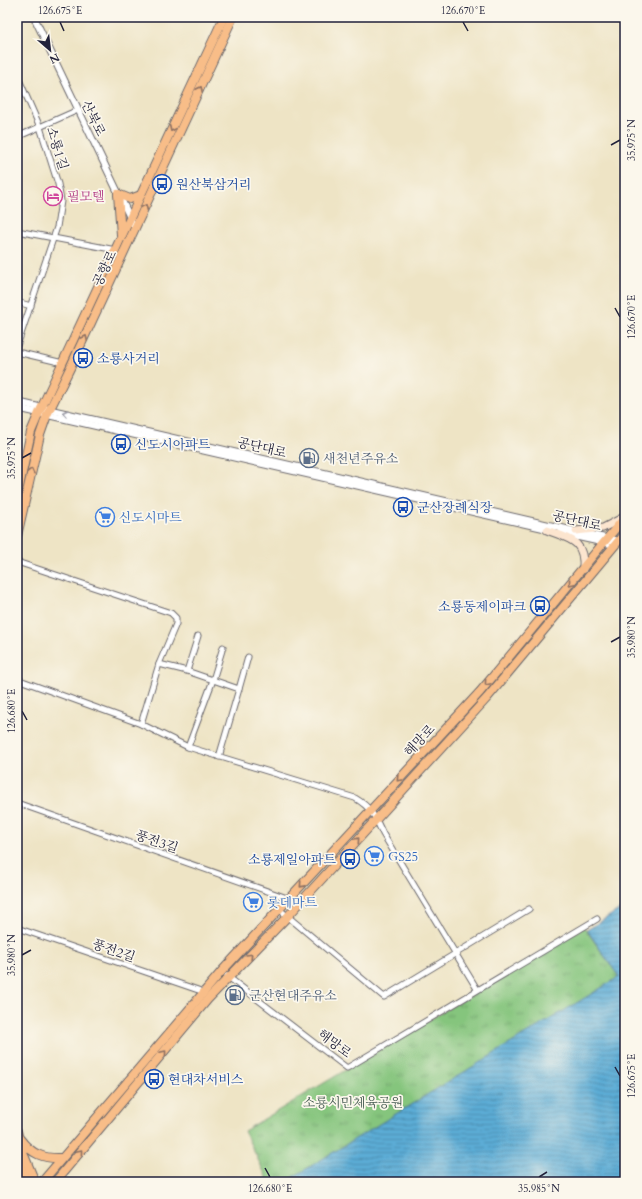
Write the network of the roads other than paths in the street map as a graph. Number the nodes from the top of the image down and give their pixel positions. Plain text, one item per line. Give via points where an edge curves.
1 (34, 17) edge
2 (224, 17) edge
3 (233, 17) edge
4 (17, 75) edge
5 (78, 110) junction
6 (40, 127) junction
7 (17, 137) edge
8 (118, 194) junction
9 (141, 195) junction
10 (130, 219) junction
11 (136, 228) junction
12 (17, 231) edge
13 (121, 238) junction
14 (53, 239) junction
15 (116, 250) junction
16 (17, 302) edge
17 (30, 306) junction
18 (17, 346) edge
19 (17, 352) edge
20 (63, 363) junction
21 (17, 402) edge
22 (17, 408) edge
23 (44, 411) junction
24 (19, 472) edge
25 (17, 496) edge
26 (625, 516) edge
27 (547, 530) junction
28 (576, 531) junction
29 (625, 533) edge
30 (17, 536) edge
31 (606, 541) junction
32 (616, 543) junction
33 (17, 562) edge
34 (583, 569) junction
35 (198, 636) dead end
36 (223, 648) dead end
37 (248, 657) dead end
38 (159, 664) junction
39 (187, 672) junction
40 (17, 679) edge
41 (213, 680) junction
42 (239, 689) junction
43 (141, 724) junction
44 (188, 747) junction
45 (219, 757) junction
46 (17, 803) edge
47 (371, 809) junction
48 (376, 819) junction
49 (290, 899) junction
50 (529, 909) dead end
51 (280, 910) junction
52 (288, 916) junction
53 (597, 919) dead end
54 (17, 928) edge
55 (456, 955) junction
56 (222, 971) junction
57 (229, 977) junction
58 (477, 989) junction
59 (204, 992) junction
60 (17, 1133) edge
61 (17, 1158) edge
62 (62, 1158) junction
63 (27, 1182) edge
64 (35, 1182) edge
65 (42, 1182) edge
66 (55, 1182) edge

1 - 5 street, 산북로
2 -> 9 main road, 공항로
11 -> 3 main road, 공항로
4 - 6 street, 소룡1길
5 - 6 street
5 - 8 street, 산북로
6 - 7 street
6 - 14 street, 소룡1길 via 61,201
8 - 9 main road via 130,199
8 - 10 street, 산북로
8 - 13 main road
9 - 10 main road, 공항로
10 - 11 street, 산북로
10 - 13 main road, 공항로
23 -> 11 main road, 공항로
12 - 14 street
13 - 15 main road, 공항로
14 - 15 street
14 - 17 street, 소룡1길
15 - 20 main road, 공항로
16 - 17 street
17 - 18 street, 소룡1길
19 - 20 street
20 - 23 main road, 공항로
21 - 23 street, 공단대로
22 - 23 street, 공단대로
23 - 24 main road, 공항로 via 31,432
23 - 27 street, 공단대로
28 -> 23 street, 공단대로
30 -> 23 main road, 공항로
24 - 25 main road, 공항로
26 - 28 main road via 603,528
26 - 31 main road, 해망로
27 - 31 street, 공단대로
27 - 34 main road via 579,546 583,551
28 - 31 street, 공단대로
29 - 32 main road, 해망로
31 - 32 street, 공단대로
31 - 34 main road, 해망로
32 - 48 main road, 해망로 via 486,698
33 - 38 street via 171,613 176,618 176,624
34 -> 47 main road, 해망로 via 480,692
35 - 39 street
36 - 41 street
37 - 42 street
38 - 39 street
38 - 43 street
39 - 41 street
40 - 43 street
41 - 42 street
41 - 44 street
42 - 45 street
43 - 44 street
44 - 45 street
45 - 47 street via 355,798
46 - 49 street, 풍전3길
47 - 48 street
47 -> 49 main road, 해망로
52 -> 48 main road, 해망로
48 - 55 street
49 - 51 main road, 해망로
50 - 55 street
51 - 52 street
51 - 56 main road, 해망로
52 - 55 street via 384,997
57 -> 52 main road, 해망로
53 - 58 street, 해망로
54 - 59 street, 풍전2길
55 - 58 street
56 - 57 street, 해망로
56 - 59 main road, 해망로
57 - 58 street, 해망로 via 347,1068
66 -> 57 main road, 해망로
59 - 62 main road, 해망로
60 - 62 main road via 25,1145 36,1154 47,1158
60 - 64 main road
61 - 63 main road
62 - 65 main road, 해망로

